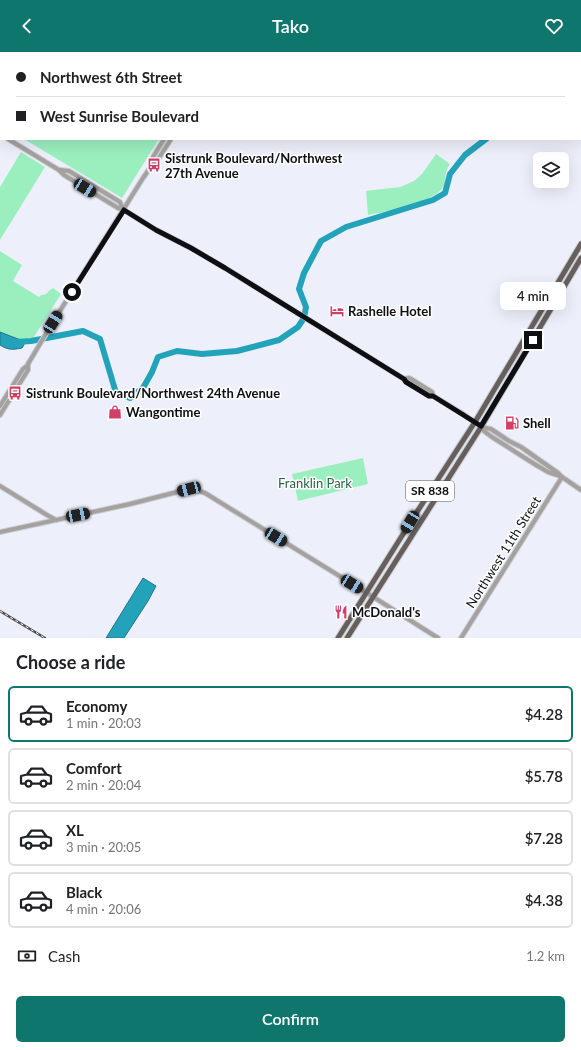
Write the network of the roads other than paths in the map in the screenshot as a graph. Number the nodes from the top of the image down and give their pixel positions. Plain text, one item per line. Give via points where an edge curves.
1 (10, 140) edge
2 (163, 140) edge
3 (170, 140) edge
4 (150, 168) junction
5 (124, 210) junction
6 (581, 244) edge
7 (581, 258) edge
8 (546, 302) junction
9 (533, 340) junction
10 (28, 365) junction
11 (0, 406) edge
12 (0, 415) edge
13 (475, 422) junction
14 (481, 426) junction
15 (561, 476) junction
16 (0, 486) edge
17 (581, 490) edge
18 (48, 515) junction
19 (56, 520) junction
20 (50, 521) junction
21 (0, 532) edge
22 (367, 593) junction
23 (373, 597) junction
24 (338, 638) edge
25 (347, 638) edge
26 (438, 638) edge
27 (461, 638) edge

1 - 5 street via 59,170 69,171 120,202
2 - 4 street via 153,157
3 - 4 street
4 - 5 street
5 - 10 street
5 - 13 street via 225,268 404,379 409,378 424,387 432,392 433,396
6 - 8 main road, SR 838
7 - 9 main road, SR 838
8 - 9 main road via 546,310 533,331
8 - 13 main road, SR 838
9 - 14 main road, SR 838
10 - 11 street
10 - 12 street via 28,370
13 - 14 street
13 - 22 main road, SR 838
14 - 15 street via 492,429 521,447
14 - 15 street via 492,437 536,465
14 - 23 main road, SR 838
15 - 17 street
15 - 27 street, Northwest 11th Street
16 - 18 street
18 - 19 street
18 - 20 street
19 - 20 street
19 - 22 street via 189,489 199,491
20 - 21 street
22 - 23 street
22 - 24 main road, SR 838
23 - 25 main road, SR 838
23 - 26 street

